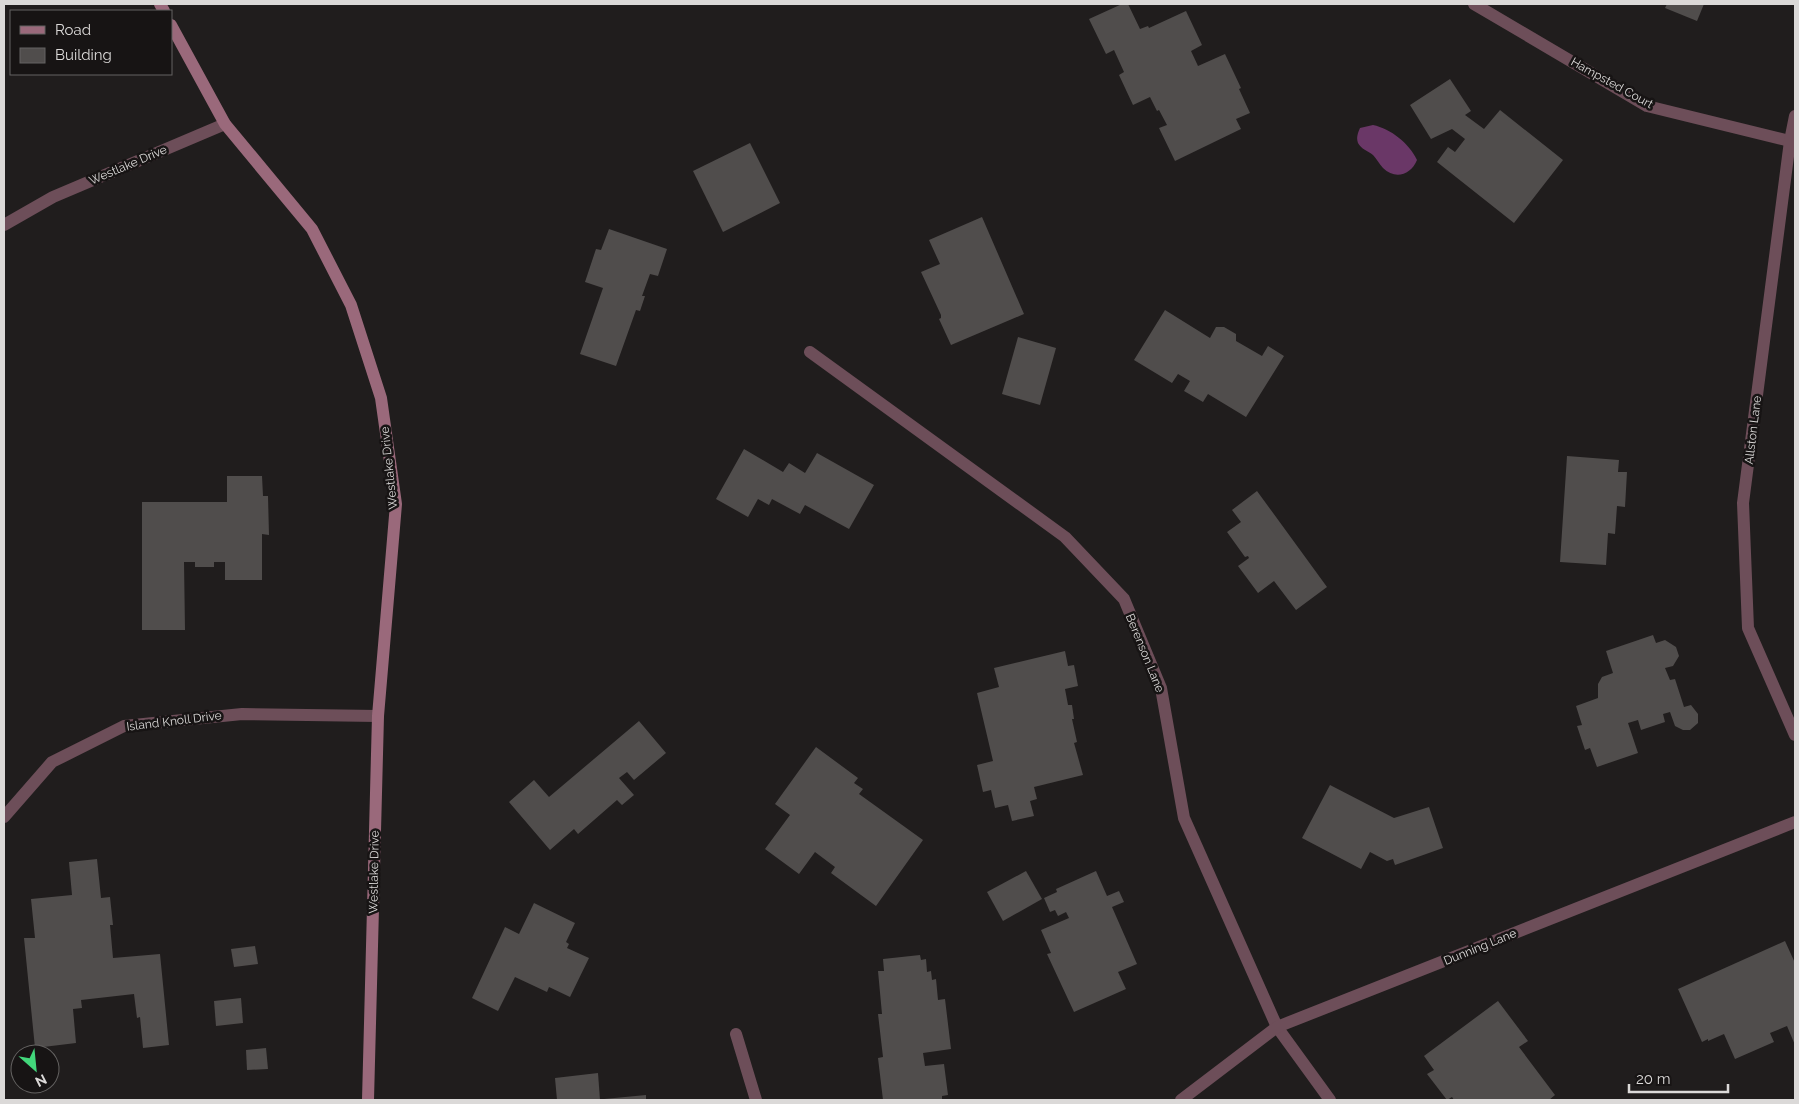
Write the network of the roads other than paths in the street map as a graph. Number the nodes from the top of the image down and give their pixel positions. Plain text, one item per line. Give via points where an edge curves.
1 (1474, 4) edge
2 (172, 27) edge
3 (1795, 116) edge
4 (225, 124) junction
5 (1790, 141) junction
6 (4, 225) edge
7 (810, 352) dead end
8 (378, 716) junction
9 (1795, 735) edge
10 (4, 817) edge
11 (1795, 822) edge
12 (1277, 1027) junction
13 (736, 1034) dead end
14 (368, 1100) edge
15 (756, 1100) edge
16 (1182, 1100) edge
17 (1330, 1100) edge

1 - 5 street, Hampsted Court via 1648,106
2 - 4 street
3 - 5 street, Allston Lane
4 - 6 street, Westlake Drive via 53,197
4 - 8 street, Westlake Drive via 312,229 351,306 381,398 396,504
5 - 9 street, Allston Lane via 1744,503 1748,628
7 - 12 street, Berenson Lane via 1065,536 1124,599 1161,688 1184,818
8 - 10 street, Island Knoll Drive via 242,714 124,726 52,762
8 - 14 street, Westlake Drive
11 - 12 street, Dunning Lane
12 - 16 street, Dunning Lane
12 - 17 street, Berenson Lane
13 - 15 street

